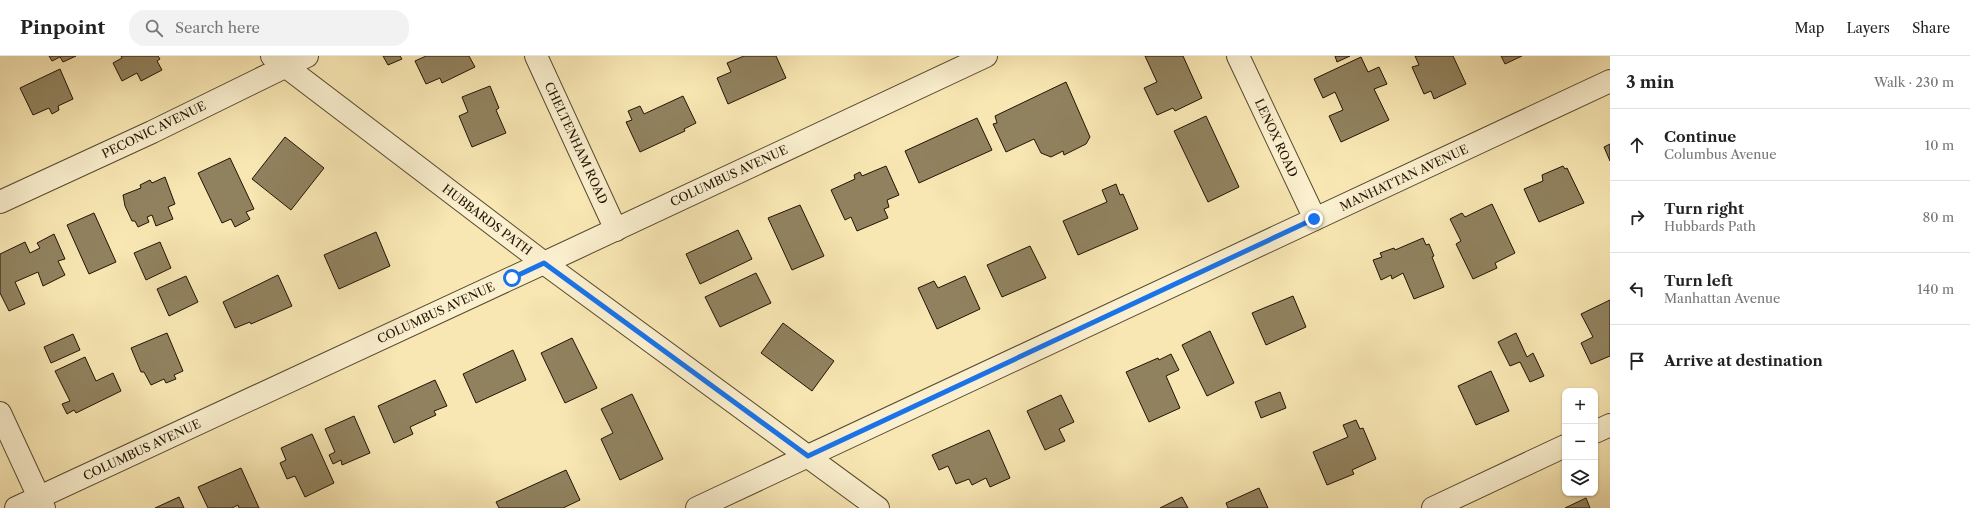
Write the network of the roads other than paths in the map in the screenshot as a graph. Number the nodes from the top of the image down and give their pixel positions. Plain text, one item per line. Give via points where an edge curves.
1 (307, 56) edge
2 (536, 56) edge
3 (986, 56) edge
4 (1238, 56) edge
5 (279, 61) edge
6 (1610, 81) edge
7 (0, 202) edge
8 (1314, 219) junction
9 (616, 230) junction
10 (544, 263) junction
11 (0, 413) edge
12 (1610, 425) edge
13 (1598, 431) edge
14 (1562, 447) edge
15 (808, 456) junction
16 (42, 502) edge
17 (16, 508) edge
18 (697, 508) edge
19 (878, 508) edge
20 (1434, 508) edge

1 - 5 street, PECONIC AVENUE
2 - 9 street, CHELTENHAM ROAD
3 - 9 street, COLUMBUS AVENUE
4 - 8 street, LENOX ROAD
5 - 7 street, PECONIC AVENUE via 152,132
5 - 10 street, HUBBARDS PATH
6 - 8 street, MANHATTAN AVENUE
8 - 15 street, MANHATTAN AVENUE
9 - 10 street, COLUMBUS AVENUE
10 - 15 street, HUBBARDS PATH
10 - 16 street, COLUMBUS AVENUE
11 - 16 street
12 - 13 street
14 - 20 street
15 - 18 street, MANHATTAN AVENUE
15 - 19 street, HUBBARDS PATH
16 - 17 street, COLUMBUS AVENUE

